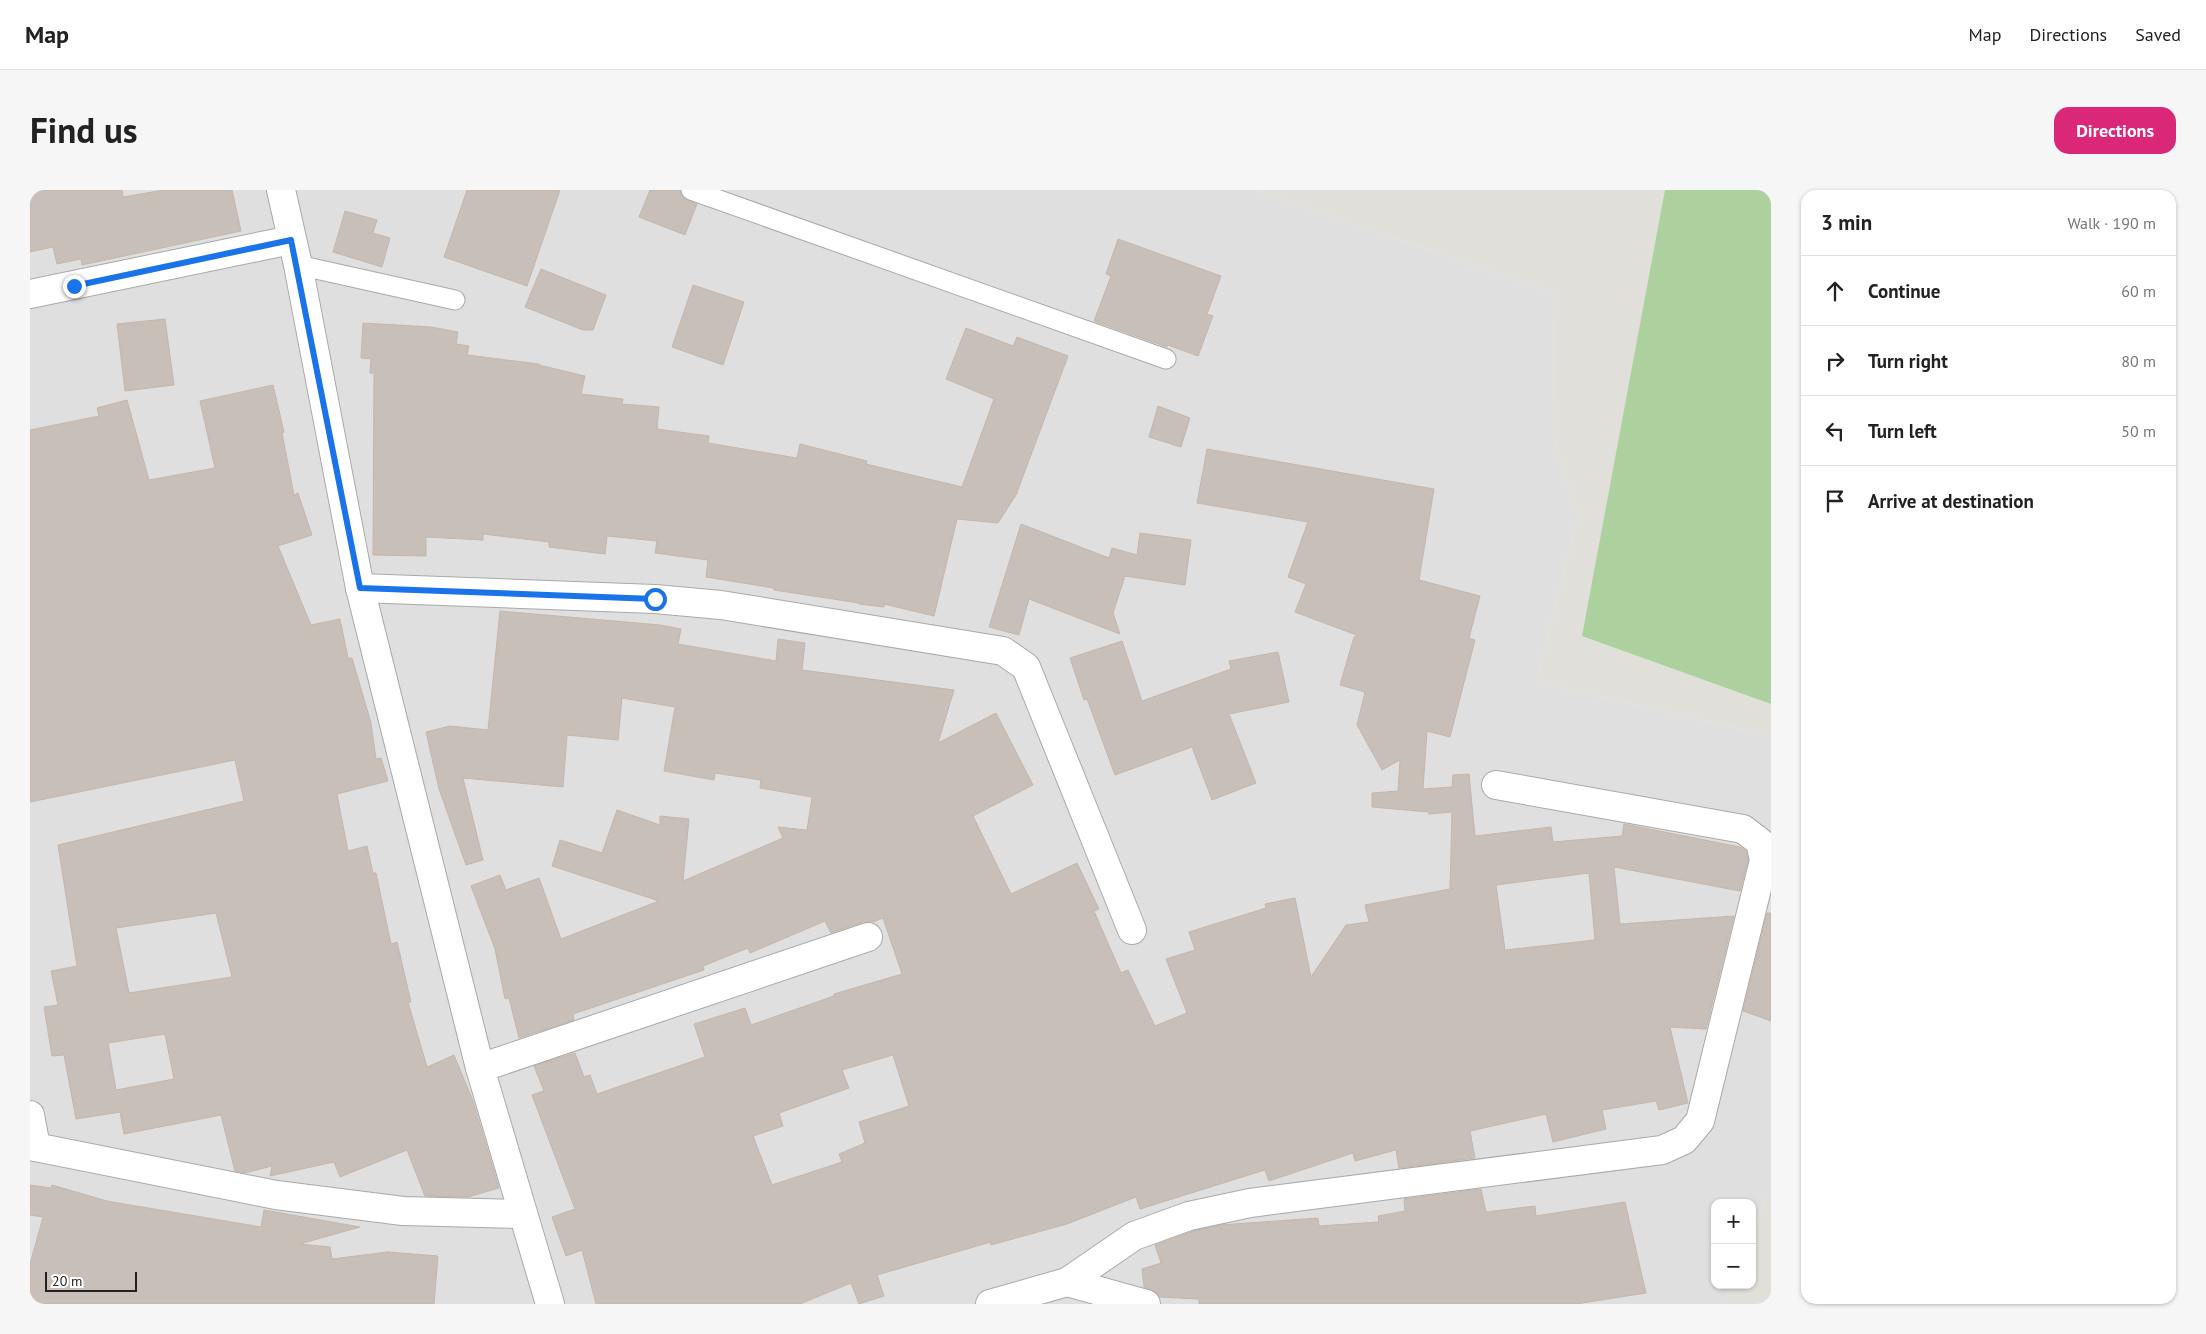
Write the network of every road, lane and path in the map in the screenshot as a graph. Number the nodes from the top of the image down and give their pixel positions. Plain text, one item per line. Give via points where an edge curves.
1 (281, 190) edge
2 (690, 190) edge
3 (294, 252) junction
4 (30, 294) edge
5 (455, 300) dead end
6 (1166, 360) dead end
7 (360, 588) junction
8 (1496, 785) dead end
9 (1132, 930) dead end
10 (868, 937) dead end
11 (480, 1068) junction
12 (30, 1115) edge
13 (33, 1146) edge
14 (523, 1214) junction
15 (1067, 1282) junction
16 (550, 1304) edge
17 (990, 1304) edge
18 (1146, 1304) edge

1 - 3 street
2 - 6 lane
3 - 4 street
3 - 5 lane
3 - 7 street
7 - 9 street via 655,599 721,605 1003,651 1026,667
7 - 11 street
8 - 15 street via 1743,830 1760,842 1764,860 1700,1121 1684,1140 1662,1150 1250,1203 1189,1216 1134,1236
10 - 11 street
11 - 14 street
12 - 13 street
13 - 14 street via 276,1195 403,1211
14 - 16 street
15 - 17 street
15 - 18 street

